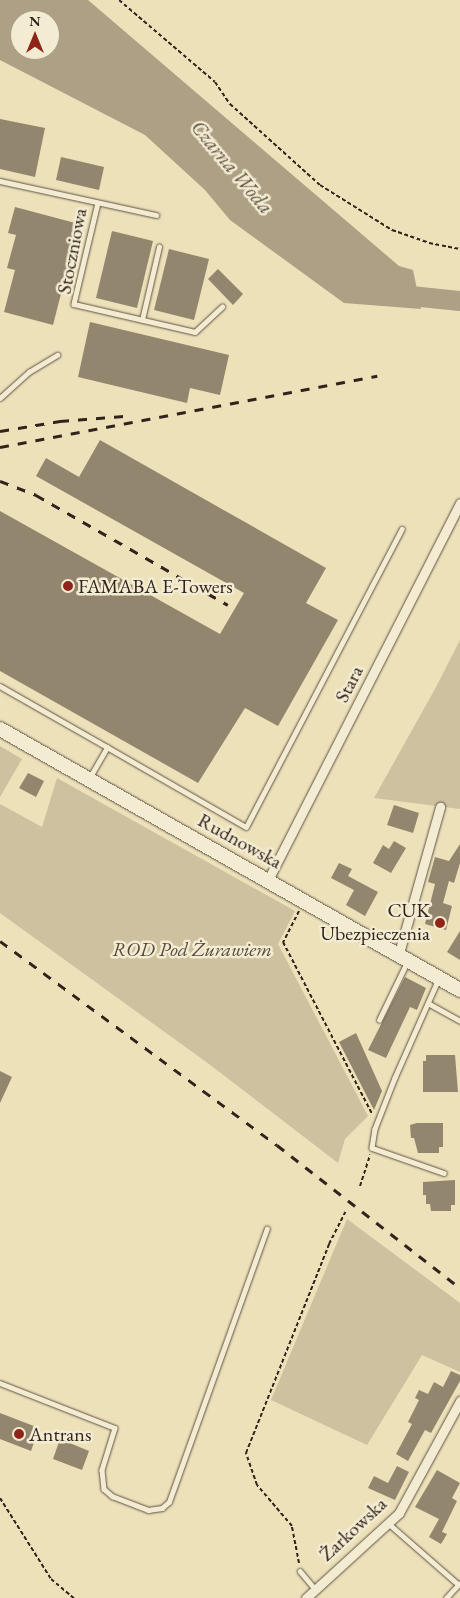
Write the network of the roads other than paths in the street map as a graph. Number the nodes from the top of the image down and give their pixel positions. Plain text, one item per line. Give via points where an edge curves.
1 (0, 181) edge
2 (98, 203) junction
3 (156, 215) dead end
4 (158, 247) dead end
5 (222, 307) dead end
6 (142, 320) junction
7 (57, 355) dead end
8 (0, 398) edge
9 (460, 503) edge
10 (402, 529) dead end
11 (0, 686) edge
12 (0, 729) edge
13 (107, 747) junction
14 (90, 779) junction
15 (440, 807) dead end
16 (268, 880) junction
17 (404, 956) junction
18 (440, 977) junction
19 (460, 990) edge
20 (428, 1003) junction
21 (379, 1020) dead end
22 (460, 1021) edge
23 (444, 1173) dead end
24 (267, 1229) dead end
25 (0, 1383) edge
26 (460, 1401) edge
27 (388, 1523) junction
28 (300, 1571) road end
29 (459, 1584) edge
30 (315, 1589) junction
31 (306, 1598) edge
32 (446, 1598) edge

1 - 2 lane, Stoczniowa
2 - 3 lane
2 - 6 lane, Stoczniowa via 74,304
4 - 6 lane
5 - 6 lane, Stoczniowa via 195,332
7 - 8 lane via 30,372
9 - 16 street, Stara
10 - 13 lane via 246,827
11 - 13 lane
12 - 14 main road, Rudnowska
13 - 14 lane
14 - 16 main road, Rudnowska
15 - 17 street
16 - 17 main road, Rudnowska
17 - 18 main road, Rudnowska
17 - 21 lane
18 - 19 main road, Rudnowska
18 - 20 lane
20 - 22 lane
20 - 23 lane via 377,1125 372,1148
24 - 25 lane via 169,1502 162,1508 148,1510 112,1496 104,1489 102,1470 115,1428
26 - 27 street, Żarkowska via 404,1506
27 - 29 lane
27 - 30 street, Żarkowska
28 - 30 lane
29 - 32 lane
30 - 31 street, Żarkowska

